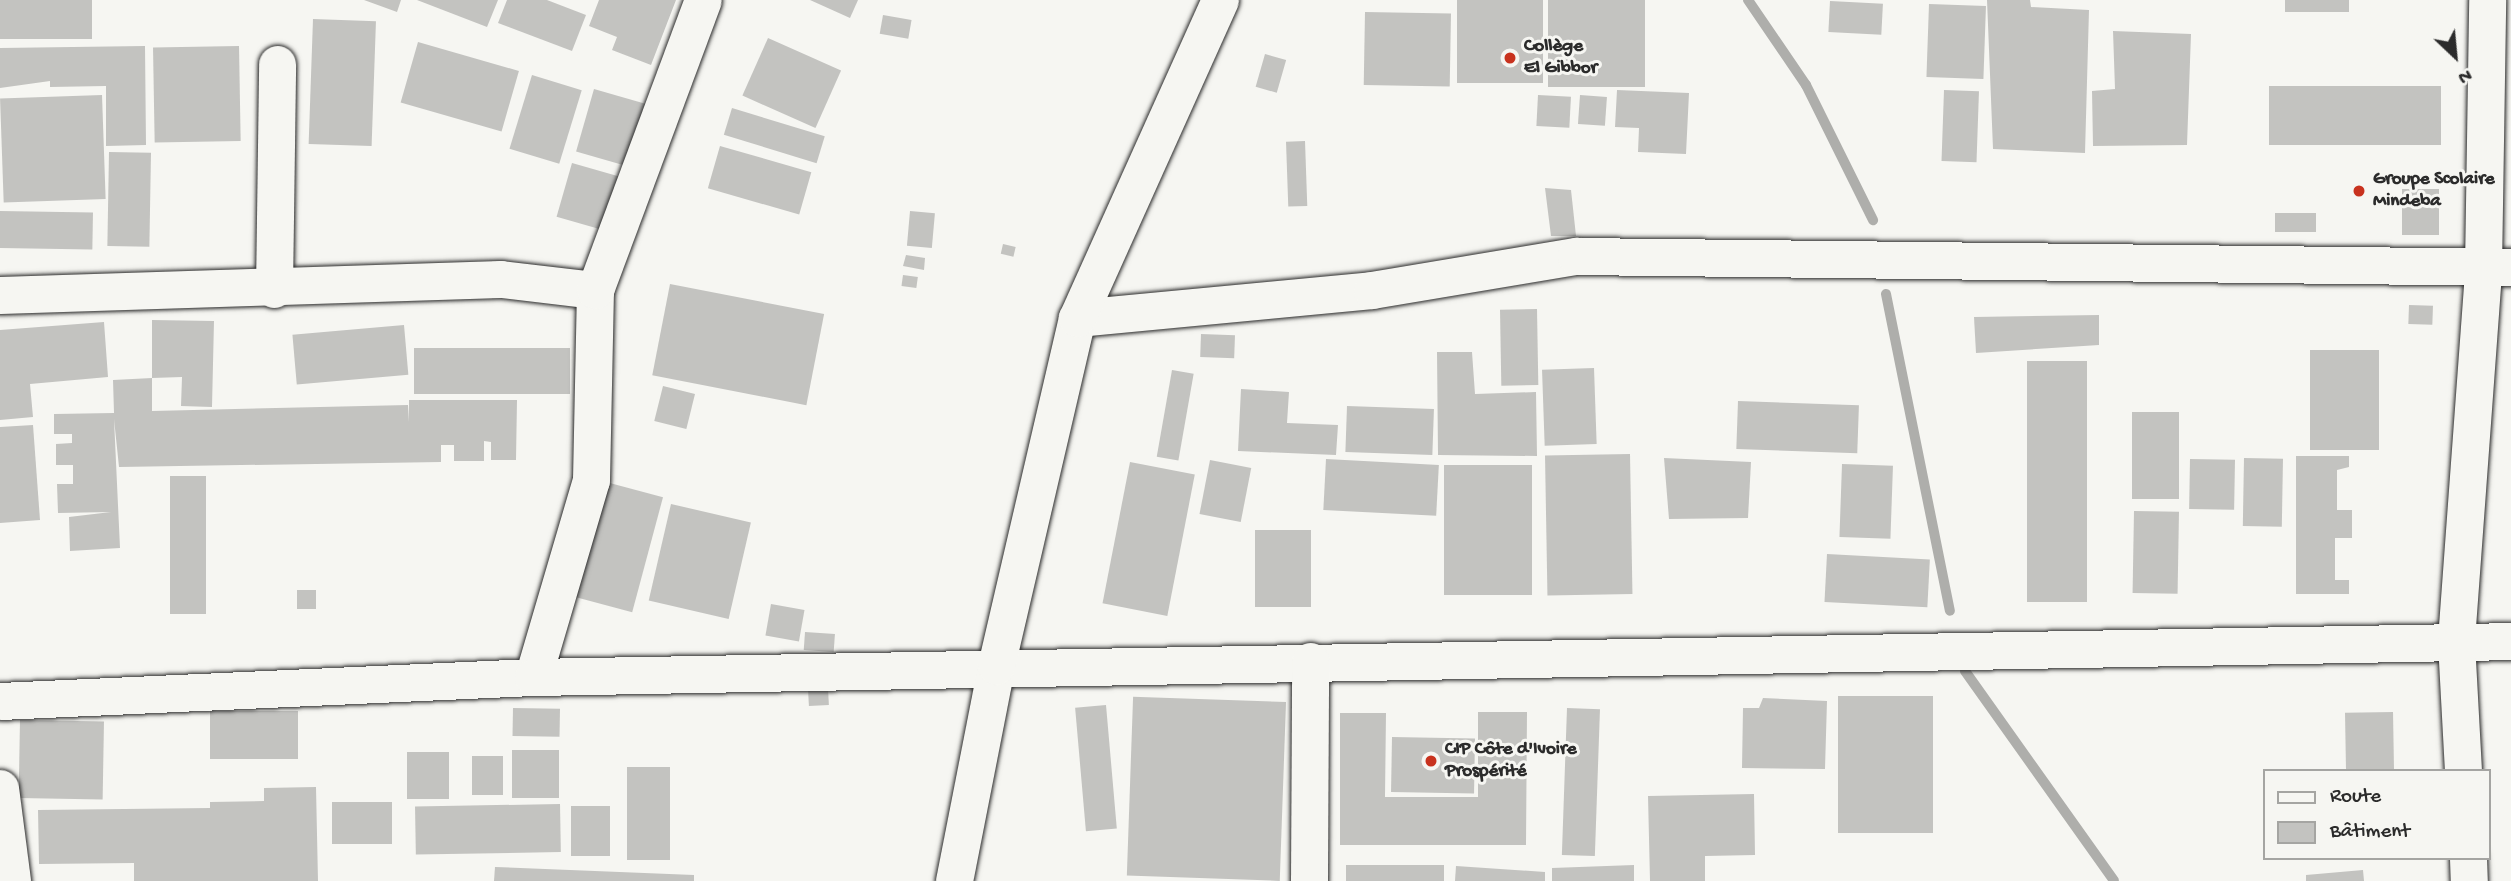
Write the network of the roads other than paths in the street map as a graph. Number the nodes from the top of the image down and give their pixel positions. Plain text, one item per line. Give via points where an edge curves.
1 (703, 0) edge
2 (1220, 0) edge
3 (2487, 0) edge
4 (276, 64) dead end
5 (2497, 268) edge
6 (274, 289) junction
7 (595, 290) junction
8 (0, 295) edge
9 (1077, 318) junction
10 (2456, 640) junction
11 (2511, 641) edge
12 (1310, 661) junction
13 (996, 666) junction
14 (533, 677) junction
15 (0, 701) edge
16 (2463, 769) edge
17 (0, 788) edge
18 (2468, 860) edge
19 (12, 881) edge
20 (954, 881) edge
21 (1309, 881) edge
22 (2469, 881) edge

1 - 7 street
2 - 9 street
3 - 5 street
4 - 6 street
5 - 9 street via 1576,256 1372,290
5 - 10 street
6 - 7 street via 501,279
6 - 8 street
7 - 14 street via 592,480
9 - 13 street
10 - 11 street
10 - 12 street
10 - 16 street
12 - 13 street
12 - 21 street
13 - 14 street
13 - 20 street
14 - 15 street
17 - 19 street
18 - 22 street

